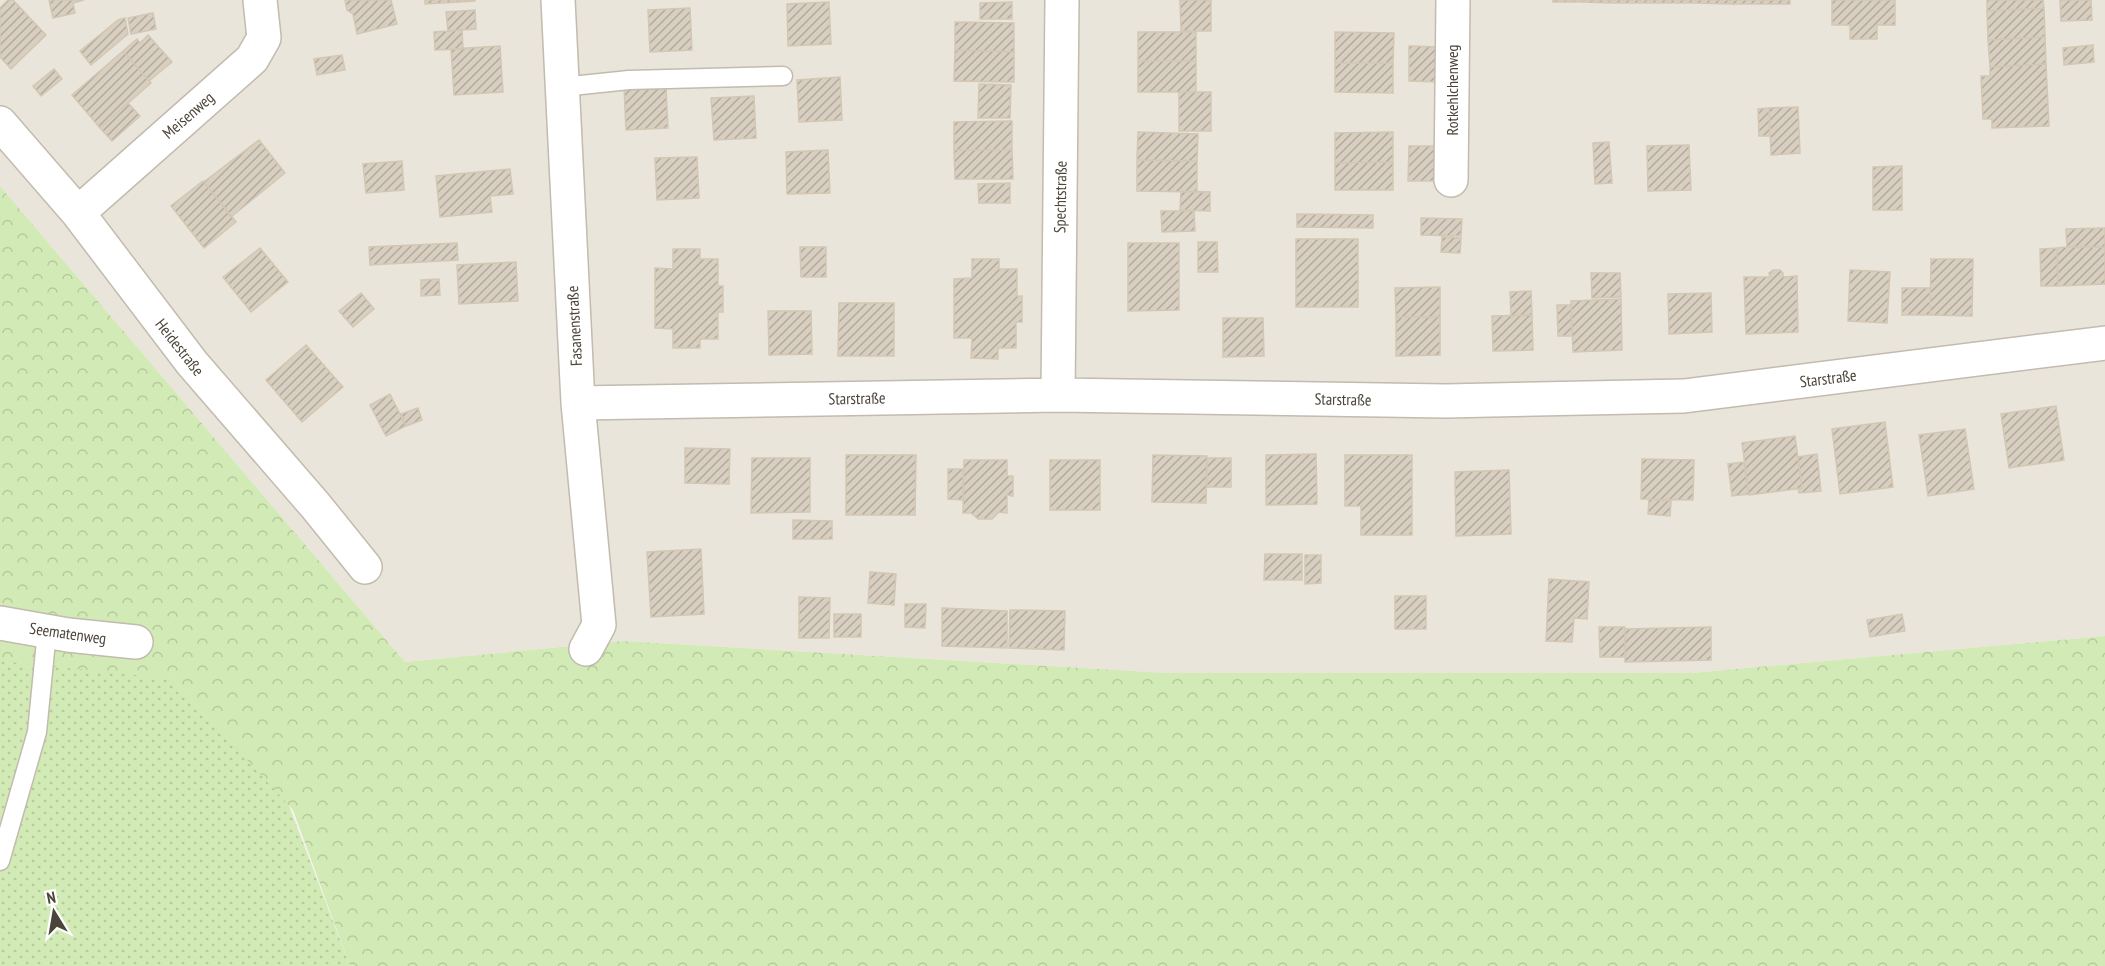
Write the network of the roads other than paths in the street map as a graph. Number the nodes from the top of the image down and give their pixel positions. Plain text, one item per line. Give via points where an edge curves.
1 (260, 0) edge
2 (558, 0) edge
3 (1062, 0) edge
4 (1453, 0) edge
5 (783, 76) dead end
6 (562, 87) junction
7 (0, 123) edge
8 (1452, 180) dead end
9 (78, 213) junction
10 (2105, 343) edge
11 (1058, 395) junction
12 (578, 403) junction
13 (365, 567) dead end
14 (0, 623) edge
15 (47, 631) junction
16 (136, 642) dead end
17 (586, 648) dead end
18 (0, 861) edge

1 - 9 street, Meisenweg via 264,38 252,59
2 - 6 street, Fasanenstraße
3 - 11 street, Spechtstraße
4 - 8 street, Rotkehlchenweg
5 - 6 lane via 629,80
6 - 12 street, Fasanenstraße
7 - 9 street, Heidestraße
9 - 13 street, Heidestraße via 192,363
10 - 11 street, Starstraße via 1684,396 1446,401
11 - 12 street, Starstraße
12 - 17 street, Fasanenstraße via 599,625
14 - 15 street, Seematenweg
15 - 16 street, Seematenweg
15 - 18 lane via 37,732

